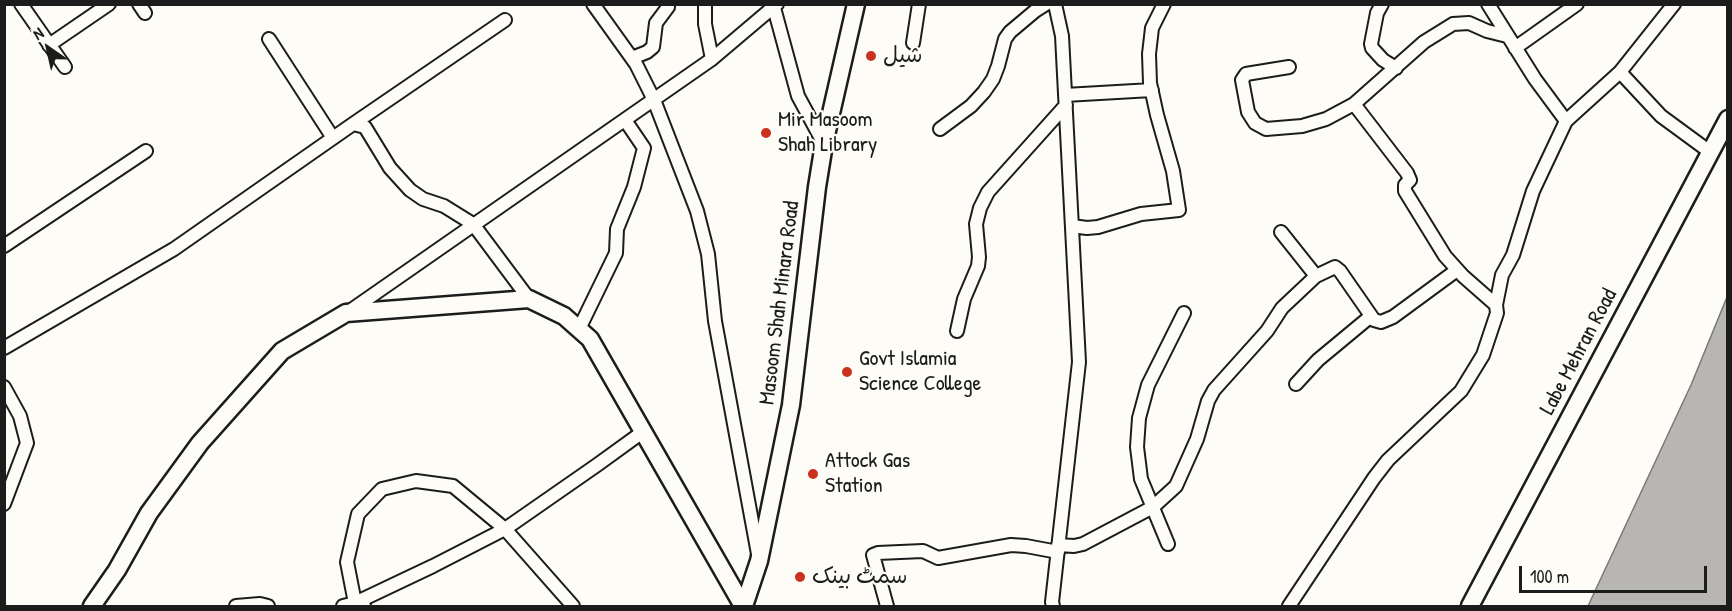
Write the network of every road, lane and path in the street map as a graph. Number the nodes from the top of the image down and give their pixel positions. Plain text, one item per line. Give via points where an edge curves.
1 (21, 4) edge
2 (109, 4) edge
3 (593, 4) edge
4 (705, 4) edge
5 (856, 4) edge
6 (919, 4) edge
7 (1046, 4) edge
8 (1055, 4) edge
9 (1164, 4) edge
10 (1382, 4) edge
11 (1488, 4) edge
12 (1577, 4) edge
13 (1674, 4) edge
14 (669, 5) edge
15 (774, 5) edge
16 (505, 20) dead end
17 (1507, 36) junction
18 (269, 39) dead end
19 (912, 43) dead end
20 (49, 45) junction
21 (1515, 48) junction
22 (632, 58) junction
23 (712, 59) junction
24 (65, 67) dead end
25 (1289, 67) dead end
26 (1396, 68) junction
27 (1620, 72) junction
28 (1152, 90) junction
29 (654, 100) junction
30 (1065, 100) junction
31 (1354, 104) junction
32 (1728, 119) edge
33 (625, 120) junction
34 (1566, 121) junction
35 (353, 124) junction
36 (940, 129) dead end
37 (333, 138) junction
38 (824, 144) junction
39 (146, 151) dead end
40 (1710, 152) junction
41 (473, 224) junction
42 (1072, 226) junction
43 (1281, 232) dead end
44 (4, 246) edge
45 (1457, 270) junction
46 (1316, 276) junction
47 (529, 299) junction
48 (1496, 305) junction
49 (1184, 313) dead end
50 (346, 314) junction
51 (1371, 316) junction
52 (579, 329) junction
53 (957, 331) dead end
54 (4, 348) edge
55 (1296, 384) dead end
56 (4, 387) edge
57 (644, 431) junction
58 (4, 504) edge
59 (1153, 507) junction
60 (505, 529) junction
61 (1168, 544) dead end
62 (1058, 548) junction
63 (759, 561) junction
64 (354, 605) edge
65 (92, 606) edge
66 (236, 606) edge
67 (268, 606) edge
68 (573, 606) edge
69 (743, 606) edge
70 (886, 606) edge
71 (1053, 606) edge
72 (1289, 606) edge
73 (1470, 606) edge

1 - 20 street
2 - 20 street
3 - 22 street
4 - 23 street
5 - 38 street, Masoom Shah Minara Road
6 - 19 street
7 - 36 street via 1005,39 993,79 984,92
8 - 30 street via 1062,36
9 - 28 street via 1152,28
10 - 26 street via 1371,44 1383,60
11 - 17 street
12 - 21 street
13 - 27 street
14 - 22 street via 656,23 653,47
15 - 23 street
15 - 38 street via 798,96
16 - 35 street
17 - 21 street
17 - 26 street via 1469,23 1453,24 1424,42
18 - 37 street
20 - 24 street
21 - 34 street
22 - 29 street
23 - 29 street
25 - 31 street via 1246,74 1242,80 1248,112 1255,123 1266,129 1302,126
26 - 31 street
27 - 34 street
27 - 40 street via 1661,116
28 - 30 street
28 - 42 street via 1179,210 1141,214 1098,227
29 - 33 street
29 - 63 street via 697,211 708,254 715,321
30 - 42 street
30 - 53 street via 988,192 980,208 976,224 978,266 964,299
31 - 45 street via 1407,173 1410,180 1405,191
32 - 40 street, Labe Mehran Road
33 - 41 street
33 - 52 street via 644,148 634,188 617,229 616,253
34 - 48 street via 1533,191 1513,255 1502,275
35 - 37 street
35 - 41 street via 365,127 390,168 410,190
37 - 54 street via 174,249
38 - 63 street, Masoom Shah Minara Road via 791,405
39 - 44 street
40 - 73 street, Labe Mehran Road
41 - 47 street
41 - 50 street
42 - 62 street via 1079,362
43 - 46 street
45 - 48 street
45 - 51 street via 1393,317 1382,322
46 - 51 street via 1335,267
46 - 59 street via 1282,308 1267,331 1214,390 1176,486
47 - 50 street
47 - 52 street via 564,316
48 - 72 street via 1483,355 1461,391 1388,460
49 - 59 street via 1148,385 1139,418 1138,462
50 - 65 street via 282,351 200,442 149,513
51 - 55 street via 1318,360
52 - 57 street via 590,339
56 - 58 street via 20,416 27,443
57 - 60 street
57 - 69 street
59 - 61 street
59 - 62 street via 1083,544
60 - 64 street
60 - 64 street via 453,486 416,481 382,489 358,514 347,562
60 - 68 street
62 - 70 street via 1011,545 938,558 923,551 878,553 873,555
62 - 71 street
63 - 69 street, Masoom Shah Minara Road
66 - 67 street

